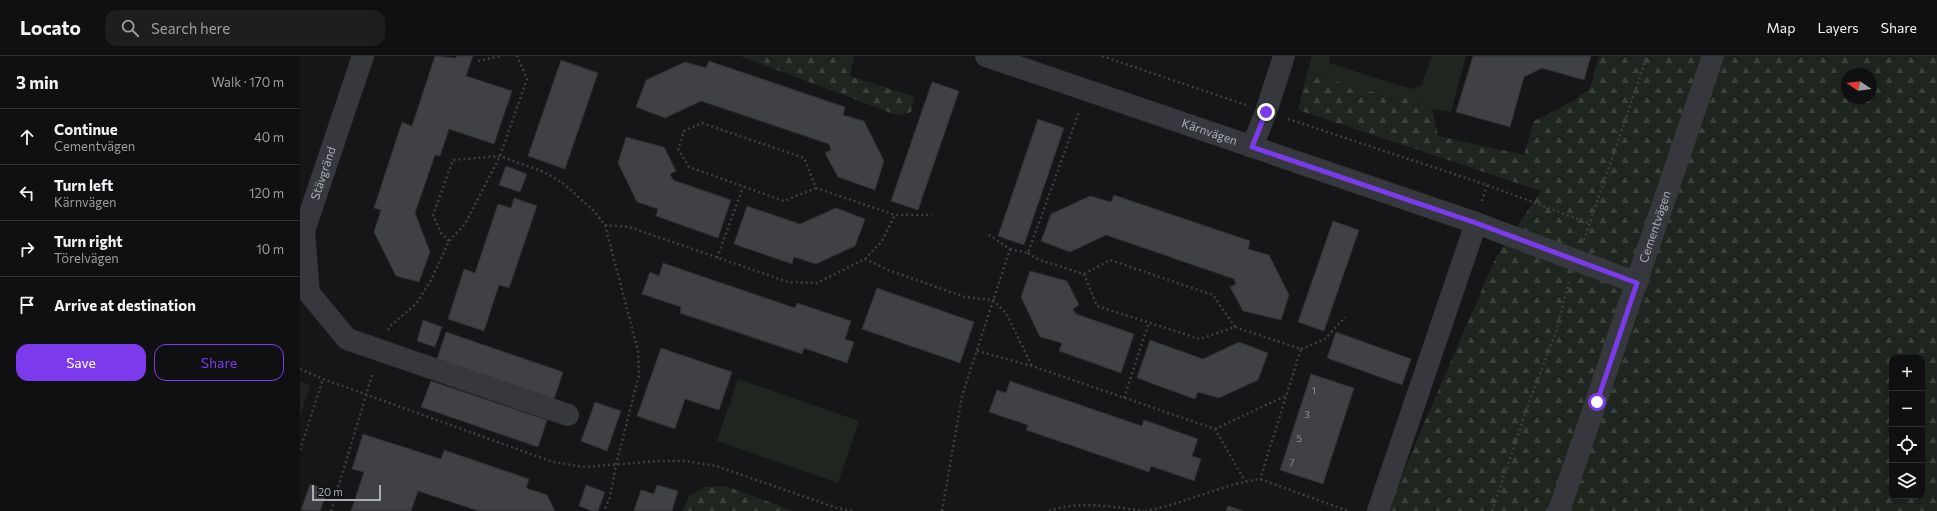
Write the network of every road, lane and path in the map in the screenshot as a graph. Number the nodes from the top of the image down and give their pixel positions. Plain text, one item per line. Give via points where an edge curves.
1 (363, 56) edge
2 (500, 56) edge
3 (517, 56) edge
4 (986, 56) edge
5 (1102, 56) edge
6 (1284, 56) edge
7 (1714, 56) edge
8 (478, 61) dead end
9 (1086, 90) junction
10 (1266, 112) junction
11 (1252, 147) junction
12 (500, 156) junction
13 (743, 186) junction
14 (816, 188) junction
15 (896, 215) junction
16 (932, 215) dead end
17 (1476, 223) junction
18 (1591, 224) dead end
19 (605, 225) junction
20 (302, 230) edge
21 (986, 233) dead end
22 (450, 242) junction
23 (1010, 249) junction
24 (1028, 253) junction
25 (717, 258) junction
26 (865, 259) junction
27 (1084, 274) junction
28 (1637, 283) junction
29 (992, 300) junction
30 (304, 301) edge
31 (1345, 317) dead end
32 (1149, 322) junction
33 (1235, 327) junction
34 (1301, 349) junction
35 (379, 350) junction
36 (976, 350) junction
37 (1032, 366) junction
38 (300, 369) edge
39 (323, 379) junction
40 (366, 394) junction
41 (1286, 396) junction
42 (1124, 398) junction
43 (568, 415) dead end
44 (1215, 429) junction
45 (300, 450) edge
46 (616, 465) junction
47 (1260, 479) junction
48 (1245, 481) junction
49 (331, 511) edge
50 (604, 511) edge
51 (853, 511) edge
52 (942, 511) edge
53 (1049, 511) edge
54 (1144, 511) edge
55 (1348, 511) edge
56 (1378, 511) edge
57 (1559, 511) edge

1 - 20 street, Stävgränd
2 - 8 path
3 - 12 path via 527,79
4 - 9 street, Kärnvägen
5 - 10 path
6 - 10 street
7 - 28 street, Cementvägen
9 - 11 street, Kärnvägen
9 - 24 path
10 - 11 street
10 - 18 path via 1487,185
11 - 17 street, Kärnvägen
12 - 19 path via 544,172 564,184 594,211
12 - 22 path via 465,224
12 - 22 path via 453,160 433,215 441,233
13 - 14 path via 784,201
13 - 14 path via 689,167 678,149 684,131 702,123 804,158
13 - 25 path
14 - 15 path
15 - 16 path
15 - 26 path via 882,241
17 - 28 street, Kärnvägen
17 - 56 street
19 - 25 path via 629,227
19 - 46 path via 638,351 639,375
20 - 30 street, Stävgränd
21 - 23 path
22 - 35 path via 416,304 390,326
23 - 24 path
23 - 29 path
24 - 27 path via 1039,260
25 - 26 path via 788,282 804,284 817,283
26 - 29 path via 888,270 965,296
27 - 32 path via 1097,306
27 - 33 path via 1110,260 1213,295
28 - 57 street, Cementvägen
29 - 36 path
29 - 37 path via 1006,313
30 - 35 street via 347,339
31 - 34 path via 1325,339
32 - 33 path via 1200,339
32 - 42 path
33 - 34 path
34 - 41 path
35 - 40 path
35 - 43 street
36 - 37 path
36 - 52 path via 962,396
37 - 42 path
38 - 39 path
39 - 40 path
39 - 45 path
40 - 46 path via 553,462 585,468
40 - 49 path
41 - 44 path
41 - 47 path
42 - 44 path
44 - 48 path
46 - 50 path via 610,497
46 - 51 path via 686,461 716,466 837,508
47 - 48 path
47 - 55 path
48 - 54 path via 1167,507
53 - 54 path via 1065,505 1087,504

